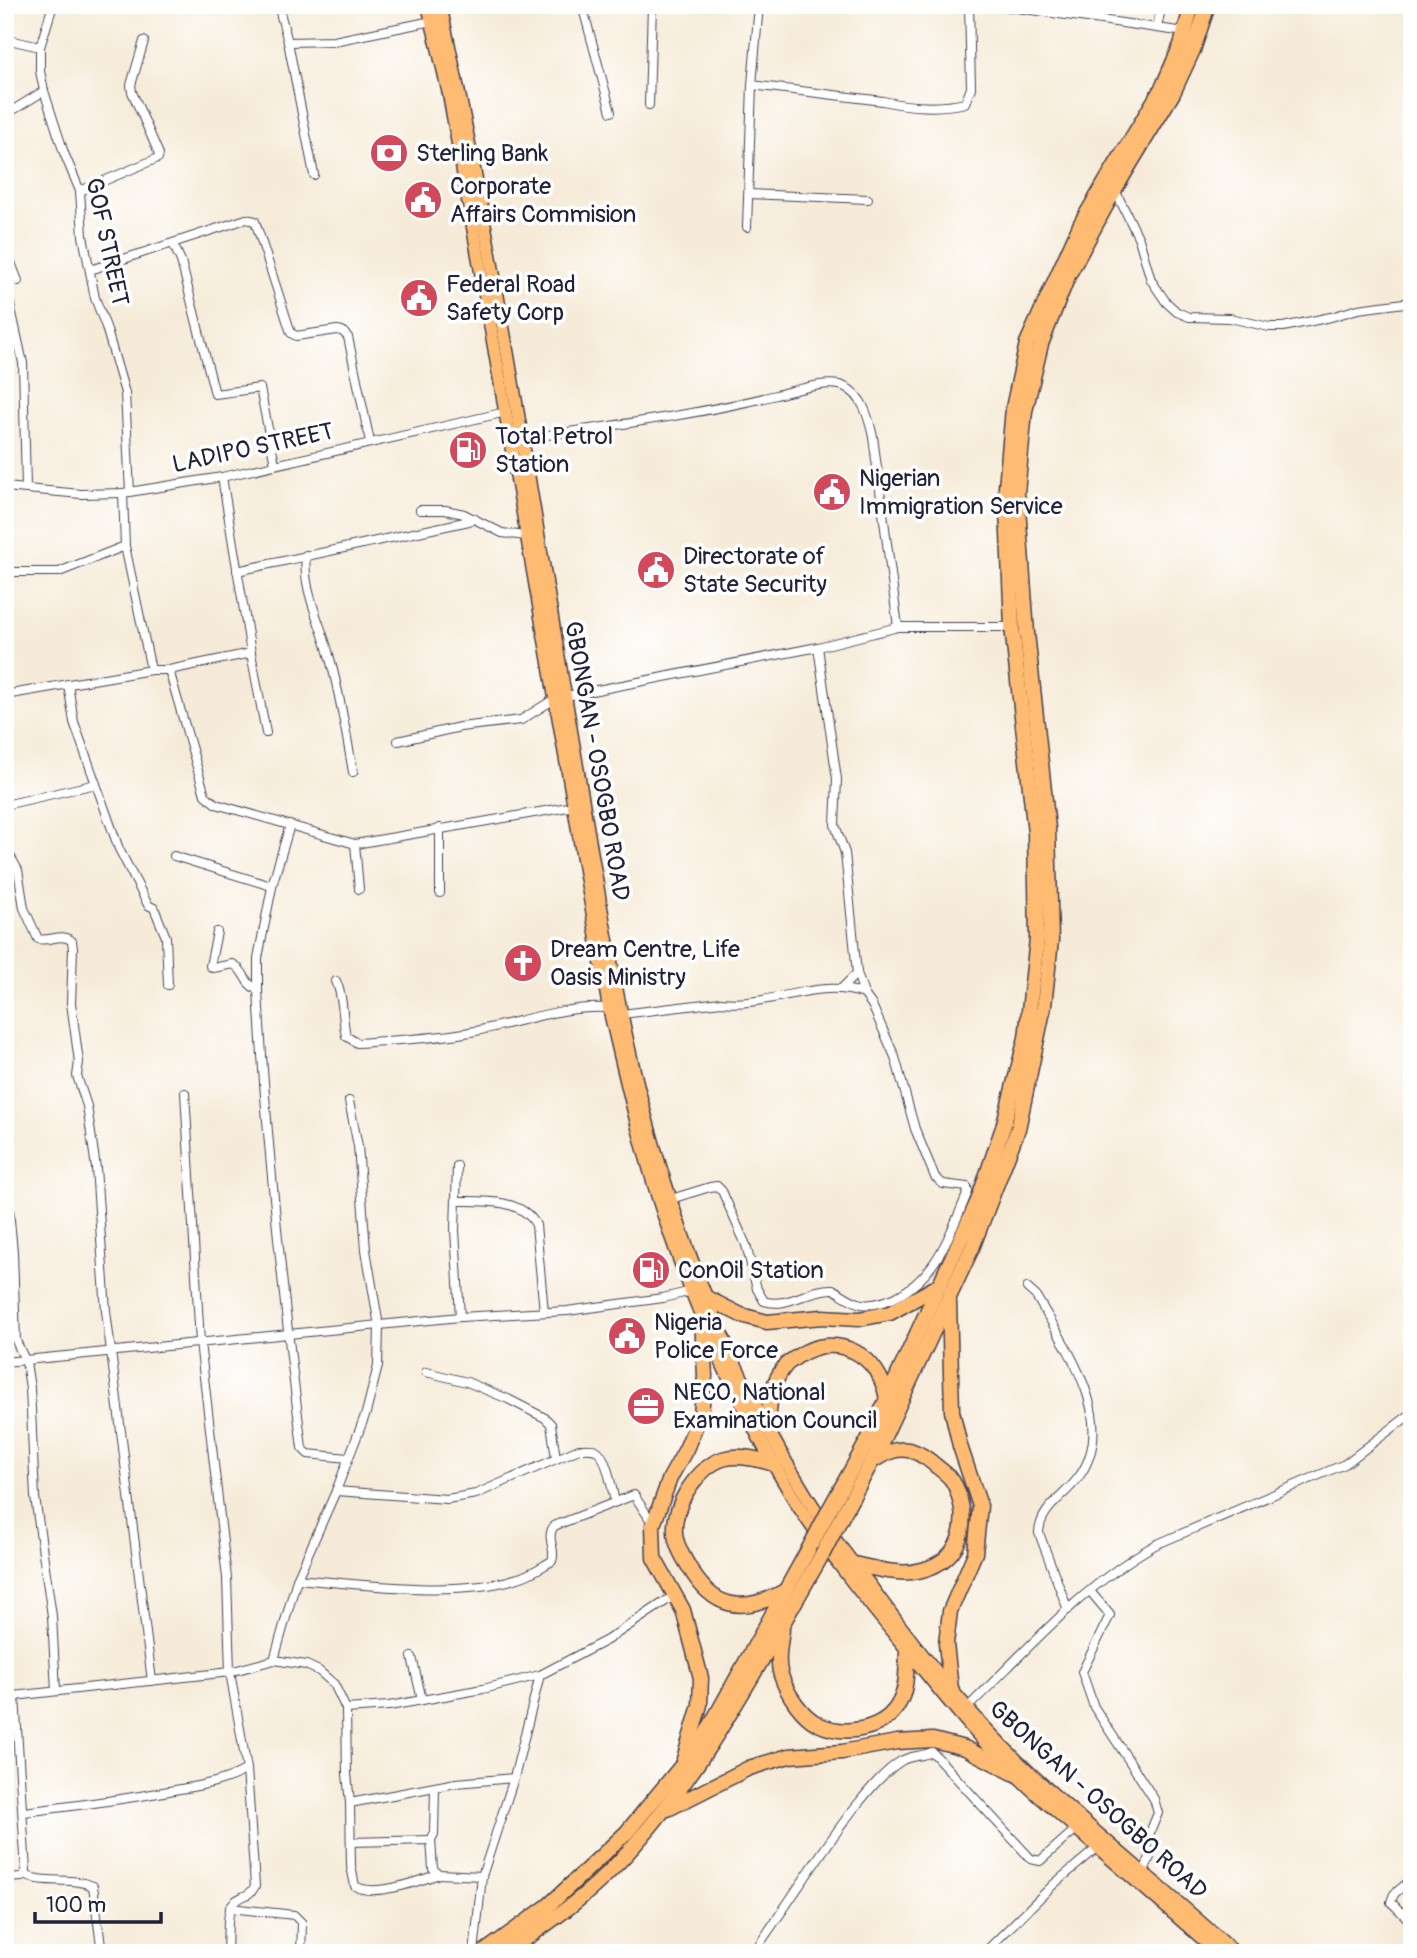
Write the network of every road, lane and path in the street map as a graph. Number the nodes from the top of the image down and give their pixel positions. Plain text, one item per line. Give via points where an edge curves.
1 (53, 5) edge
2 (278, 5) edge
3 (429, 5) edge
4 (439, 5) edge
5 (582, 5) edge
6 (652, 5) edge
7 (759, 5) edge
8 (969, 5) edge
9 (996, 5) edge
10 (1162, 5) edge
11 (1192, 5) edge
12 (1208, 5) edge
13 (432, 21) junction
14 (1157, 27) junction
15 (1185, 32) junction
16 (5, 39) edge
17 (144, 41) dead end
18 (288, 42) junction
19 (40, 47) junction
20 (752, 85) junction
21 (44, 91) junction
22 (649, 105) dead end
23 (611, 112) dead end
24 (5, 115) edge
25 (314, 175) dead end
26 (1115, 189) junction
27 (80, 191) junction
28 (748, 194) junction
29 (868, 199) dead end
30 (747, 227) dead end
31 (173, 244) junction
32 (5, 247) edge
33 (90, 271) junction
34 (18, 281) dead end
35 (1412, 302) edge
36 (10, 304) dead end
37 (506, 412) junction
38 (521, 439) junction
39 (370, 442) junction
40 (275, 464) junction
41 (222, 477) junction
42 (5, 487) edge
43 (26, 488) junction
44 (127, 492) junction
45 (421, 510) dead end
46 (474, 518) junction
47 (526, 536) junction
48 (125, 546) junction
49 (306, 555) junction
50 (237, 571) junction
51 (5, 572) edge
52 (898, 627) junction
53 (1012, 627) junction
54 (818, 647) junction
55 (251, 653) junction
56 (151, 670) junction
57 (169, 670) junction
58 (68, 684) junction
59 (5, 695) edge
60 (561, 697) junction
61 (266, 733) dead end
62 (398, 741) dead end
63 (353, 772) dead end
64 (96, 784) junction
65 (5, 805) edge
66 (574, 806) junction
67 (290, 825) junction
68 (440, 828) junction
69 (355, 844) junction
70 (5, 847) edge
71 (174, 856) dead end
72 (273, 881) junction
73 (359, 888) dead end
74 (440, 892) dead end
75 (217, 932) dead end
76 (857, 974) junction
77 (337, 981) dead end
78 (168, 985) dead end
79 (842, 988) junction
80 (258, 990) junction
81 (864, 994) junction
82 (609, 1008) junction
83 (622, 1014) junction
84 (185, 1093) dead end
85 (349, 1101) dead end
86 (457, 1166) dead end
87 (5, 1167) edge
88 (671, 1199) junction
89 (456, 1201) junction
90 (1027, 1288) dead end
91 (692, 1291) junction
92 (944, 1291) junction
93 (707, 1298) junction
94 (544, 1312) junction
95 (460, 1317) junction
96 (702, 1318) junction
97 (379, 1326) junction
98 (288, 1334) junction
99 (200, 1342) junction
100 (113, 1351) junction
101 (5, 1362) edge
102 (26, 1362) junction
103 (426, 1372) dead end
104 (887, 1400) junction
105 (1412, 1413) edge
106 (768, 1428) junction
107 (348, 1458) junction
108 (556, 1458) junction
109 (872, 1461) junction
110 (775, 1464) junction
111 (336, 1491) junction
112 (615, 1503) junction
113 (834, 1515) junction
114 (653, 1525) junction
115 (854, 1564) junction
116 (297, 1579) junction
117 (1090, 1591) junction
118 (785, 1592) junction
119 (675, 1595) junction
120 (1068, 1610) junction
121 (782, 1623) junction
122 (907, 1650) junction
123 (412, 1657) dead end
124 (274, 1660) junction
125 (230, 1672) junction
126 (540, 1675) junction
127 (152, 1681) junction
128 (951, 1689) junction
129 (56, 1691) junction
130 (10, 1697) edge
131 (422, 1700) junction
132 (967, 1708) junction
133 (346, 1709) junction
134 (681, 1767) junction
135 (247, 1769) junction
136 (1013, 1773) junction
137 (514, 1779) junction
138 (435, 1787) junction
139 (350, 1803) junction
140 (24, 1812) junction
141 (664, 1812) junction
142 (1076, 1829) junction
143 (432, 1840) junction
144 (351, 1842) junction
145 (1097, 1848) junction
146 (1144, 1872) junction
147 (439, 1874) junction
148 (24, 1875) junction
149 (482, 1876) junction
150 (5, 1878) edge
151 (1412, 1879) edge
152 (230, 1908) junction
153 (1412, 1923) edge
154 (102, 1953) edge
155 (227, 1953) edge
156 (301, 1953) edge
157 (474, 1953) edge
158 (483, 1953) edge
159 (506, 1953) edge
160 (753, 1953) edge
161 (984, 1953) edge
162 (1219, 1953) edge
163 (1235, 1953) edge

1 - 19 street, GOF STREET
2 - 18 street
3 - 13 main road, GBONGAN - OSOGBO ROAD
4 - 38 main road, GBONGAN - OSOGBO ROAD via 481,205
5 - 23 street
6 - 22 street
7 - 20 street
8 - 20 street via 971,88 965,103 900,105
9 - 14 street
10 - 14 street
11 - 15 highway
12 - 26 highway via 1173,93
13 - 18 street via 334,41
13 - 37 main road, GBONGAN - OSOGBO ROAD
14 - 15 street
15 - 53 highway via 1163,86 1081,223 1027,343 1013,408 1006,487
16 - 19 street
17 - 27 street via 131,85 158,158
18 - 25 street
19 - 21 street, GOF STREET
20 - 28 street
21 - 24 street
21 - 27 street, GOF STREET
26 - 35 street via 1139,239 1151,280 1166,302 1189,317 1283,327
26 - 92 highway via 1068,276 1041,344 1025,411 1017,493 1048,828 1051,940 1044,1006 1018,1129 972,1248
27 - 33 street, GOF STREET
28 - 29 street
28 - 30 street
31 - 33 street
31 - 39 street via 246,219 258,224 291,334 337,330 348,337
31 - 40 street via 215,394 260,388
32 - 34 street
33 - 44 street, GOF STREET via 125,393
36 - 43 street via 23,363
37 - 39 street, LADIPO STREET
37 - 47 main road, GBONGAN - OSOGBO ROAD
38 - 52 street via 734,406 812,386 846,387 860,401 873,436
38 - 60 main road, GBONGAN - OSOGBO ROAD
39 - 40 street, LADIPO STREET
40 - 41 street, LADIPO STREET
41 - 44 street, LADIPO STREET
41 - 50 street
42 - 43 street, LADIPO STREET
43 - 44 street, LADIPO STREET via 81,494
44 - 48 street, GOF STREET
45 - 46 street via 445,510
46 - 47 street via 502,533
46 - 49 street
47 - 60 main road, GBONGAN - OSOGBO ROAD
48 - 51 street via 59,572
48 - 56 street, GOF STREET
49 - 50 street
49 - 63 street via 310,596 335,678
50 - 55 street
52 - 53 street
52 - 54 street
53 - 92 highway via 1035,833 1037,939 1026,1038 1003,1128
54 - 60 street
54 - 76 street via 837,779 835,825 845,853
55 - 57 street
55 - 61 street
56 - 57 street
56 - 58 street
57 - 67 street via 205,795 216,804
58 - 59 street
58 - 64 street via 74,722
60 - 62 street via 521,720
60 - 66 main road, GBONGAN - OSOGBO ROAD
60 - 83 main road, GBONGAN - OSOGBO ROAD
64 - 65 street
64 - 78 street via 119,849 166,937
66 - 68 street
66 - 82 main road, GBONGAN - OSOGBO ROAD
67 - 69 street
67 - 72 street
68 - 69 street
68 - 74 street
69 - 73 street
70 - 100 street via 19,870 24,908 38,939 72,941 77,1076 87,1107 96,1168
71 - 72 street via 268,884
72 - 80 street via 258,958
75 - 80 street via 210,966 239,967 248,985
76 - 79 street
76 - 81 street
77 - 82 street via 346,1036 357,1043 471,1032 586,1006
79 - 81 street
79 - 83 street via 738,1004
80 - 98 street via 263,1089
81 - 88 street via 895,1057 934,1177 943,1184 967,1187 935,1265 916,1285 882,1303 865,1305 827,1289 772,1304 764,1301 757,1289 746,1245 722,1191 710,1186
82 - 91 main road, GBONGAN - OSOGBO ROAD via 633,1111
83 - 88 main road, GBONGAN - OSOGBO ROAD
84 - 99 street
85 - 97 street
86 - 89 street
87 - 102 street via 16,1341
88 - 93 main road, GBONGAN - OSOGBO ROAD
89 - 94 street via 502,1204 533,1218
89 - 95 street
90 - 120 street via 1076,1367 1090,1398 1094,1428 1079,1477 1040,1520 1039,1533
91 - 94 street
91 - 96 main road, GBONGAN - OSOGBO ROAD
92 - 93 highway via 867,1318 767,1322
92 - 104 highway
92 - 109 highway
92 - 128 highway via 952,1411 980,1506 975,1553 950,1611 946,1644
93 - 106 main road, GBONGAN - OSOGBO ROAD
94 - 95 street
95 - 97 street
96 - 110 main road, GBONGAN - OSOGBO ROAD
96 - 114 highway via 705,1376 701,1413
97 - 98 street
97 - 107 street via 378,1366
98 - 99 street
98 - 107 street via 302,1448 308,1454
99 - 100 street
99 - 125 street via 227,1578
100 - 102 street
100 - 127 street
101 - 102 street
102 - 129 street
103 - 108 street via 467,1381 545,1418 551,1424
104 - 106 highway via 885,1384 859,1354 843,1346 811,1348 786,1365 775,1383
104 - 113 highway
105 - 117 street via 1345,1464 1155,1545
106 - 115 main road, GBONGAN - OSOGBO ROAD via 800,1486
107 - 111 street
108 - 111 street via 462,1497
108 - 112 street via 579,1448 597,1450 605,1461
109 - 113 highway
109 - 115 highway via 897,1449 912,1450 928,1459 951,1478 963,1522 956,1547 933,1567 910,1572
110 - 118 highway via 746,1456 708,1464 680,1501 674,1532 696,1579 714,1597 749,1606
110 - 122 main road, GBONGAN - OSOGBO ROAD via 820,1538
111 - 116 street
112 - 114 street via 634,1495
112 - 116 street via 554,1526 550,1534 553,1559 520,1578 458,1587
113 - 118 highway, bridge via 812,1543
113 - 121 highway, bridge via 822,1555
114 - 119 highway via 654,1558
115 - 128 main road, GBONGAN - OSOGBO ROAD
116 - 124 street
117 - 120 street
117 - 146 street via 1110,1615 1082,1672 1100,1717 1154,1798 1158,1813 1146,1842 1150,1857
118 - 134 highway via 702,1741
119 - 126 street via 607,1640
119 - 134 highway via 701,1678 700,1705
120 - 132 street
121 - 122 highway via 779,1665 785,1685 800,1709 818,1724 839,1729 858,1731 891,1714 905,1690
121 - 141 highway via 706,1752
122 - 136 main road, GBONGAN - OSOGBO ROAD
123 - 131 street
124 - 125 street
124 - 133 street via 306,1665 326,1675
125 - 127 street
125 - 135 street
126 - 131 street
126 - 137 street
127 - 129 street
128 - 132 main road, GBONGAN - OSOGBO ROAD
129 - 130 street
130 - 140 street
131 - 133 street
132 - 146 main road, GBONGAN - OSOGBO ROAD via 1027,1770
133 - 139 street
134 - 158 highway via 627,1832 538,1913
135 - 140 street via 227,1780 119,1801
135 - 152 street via 255,1886
136 - 141 highway via 965,1748 933,1740 897,1742 789,1756 749,1768
136 - 142 main road, GBONGAN - OSOGBO ROAD
137 - 138 street
137 - 149 street
138 - 139 street
138 - 143 street
139 - 144 street
140 - 148 street
141 - 159 highway via 606,1875
142 - 145 main road, GBONGAN - OSOGBO ROAD
142 - 160 street via 1040,1861 1031,1859 932,1752 913,1756 889,1771 858,1804
143 - 144 street
143 - 147 street via 433,1869
144 - 147 street via 355,1886 361,1890 392,1888
145 - 161 street
145 - 162 main road, GBONGAN - OSOGBO ROAD
146 - 163 main road, GBONGAN - OSOGBO ROAD
147 - 149 street
148 - 150 street
148 - 154 street via 93,1886
149 - 157 street
151 - 153 street via 1391,1902
152 - 155 street
152 - 156 street via 294,1915 302,1923

